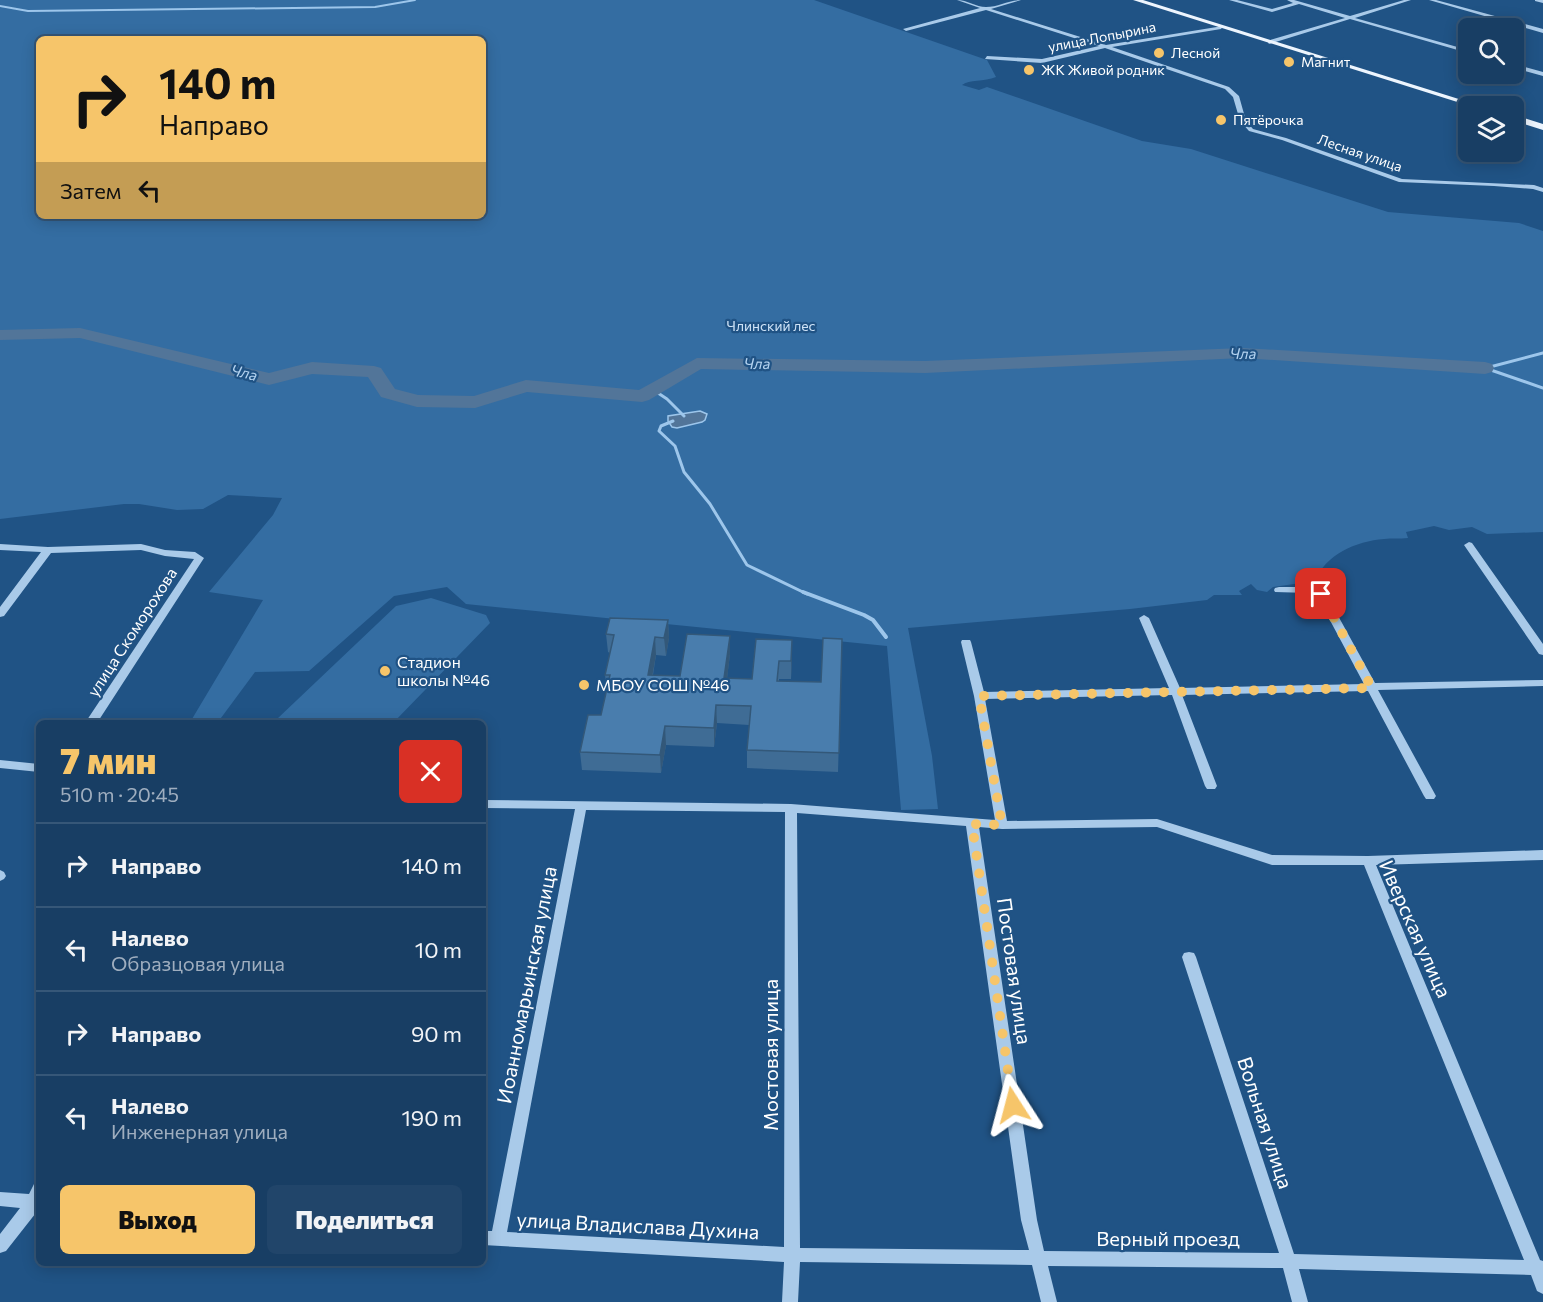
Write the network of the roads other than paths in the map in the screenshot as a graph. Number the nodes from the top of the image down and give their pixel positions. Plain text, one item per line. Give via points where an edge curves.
1 (959, 0) edge
2 (1019, 0) edge
3 (1136, 0) edge
4 (1231, 0) edge
5 (1289, 0) edge
6 (1310, 0) edge
7 (1409, 0) edge
8 (1431, 0) edge
9 (1537, 0) edge
10 (1543, 2) edge
11 (1300, 3) junction
12 (985, 9) junction
13 (1350, 18) junction
14 (1221, 27) junction
15 (906, 29) dead end
16 (1543, 31) edge
17 (1269, 42) junction
18 (1107, 46) junction
19 (1458, 49) edge
20 (987, 58) dead end
21 (1524, 69) edge
22 (1543, 74) edge
23 (1458, 100) edge
24 (1524, 121) edge
25 (1543, 127) edge
26 (1543, 190) edge
27 (1469, 545) dead end
28 (0, 547) edge
29 (48, 550) junction
30 (1279, 590) dead end
31 (0, 614) edge
32 (1144, 618) dead end
33 (966, 642) dead end
34 (1543, 652) edge
35 (1543, 683) edge
36 (1372, 688) junction
37 (1176, 692) junction
38 (979, 696) junction
39 (93, 720) edge
40 (0, 764) edge
41 (36, 768) edge
42 (1211, 786) dead end
43 (1430, 796) dead end
44 (486, 804) edge
45 (581, 807) junction
46 (791, 808) junction
47 (972, 824) junction
48 (1002, 825) junction
49 (1543, 855) edge
50 (1368, 861) junction
51 (1189, 957) dead end
52 (36, 1198) edge
53 (0, 1199) edge
54 (36, 1199) edge
55 (490, 1239) edge
56 (0, 1246) edge
57 (792, 1255) junction
58 (1039, 1258) junction
59 (1289, 1261) junction
60 (1539, 1268) edge
61 (1543, 1287) edge
62 (790, 1302) edge
63 (1049, 1302) edge
64 (1300, 1302) edge

1 - 12 street, Лесная улица
2 - 12 street
3 - 14 main road
4 - 11 street via 1272,11
5 - 11 street
6 - 11 street
7 - 13 street
8 - 16 street
9 - 10 street
11 - 13 street
12 - 15 street
12 - 18 street, Лесная улица
13 - 17 street
13 - 19 street
14 - 17 main road
14 - 18 street, улица Лопырина
17 - 23 main road
18 - 20 street, улица Лопырина via 1042,61
18 - 26 street, Лесная улица via 1227,88 1236,96 1243,122 1251,130 1401,181
21 - 22 street
24 - 25 main road
27 - 34 street
28 - 29 street
29 - 31 street
29 - 39 street, улица Скоморохова via 141,547 199,558
30 - 36 street via 1321,594
32 - 37 street
33 - 38 street
35 - 36 street
36 - 37 street
36 - 43 street
37 - 38 street
37 - 42 street
38 - 48 street
40 - 41 street
44 - 45 street, Иверская улица
45 - 46 street, Иверская улица
45 - 55 street, Иоанномарьинская улица
46 - 47 street, Иверская улица
46 - 57 street, Мостовая улица
47 - 48 street, Иверская улица
47 - 58 street, Постовая улица via 1029,1220
48 - 50 street, Иверская улица via 1157,823 1272,860
49 - 50 street
50 - 60 street, Иверская улица
51 - 59 street, Вольная улица
52 - 53 street
54 - 56 street
55 - 57 street, улица Владислава Духина
57 - 58 street, Верный проезд
57 - 62 street, Мостовая улица
58 - 59 street, Верный проезд
58 - 63 street, Постовая улица
59 - 60 street, Верный проезд
59 - 64 street, Вольная улица
60 - 61 street, Иверская улица

